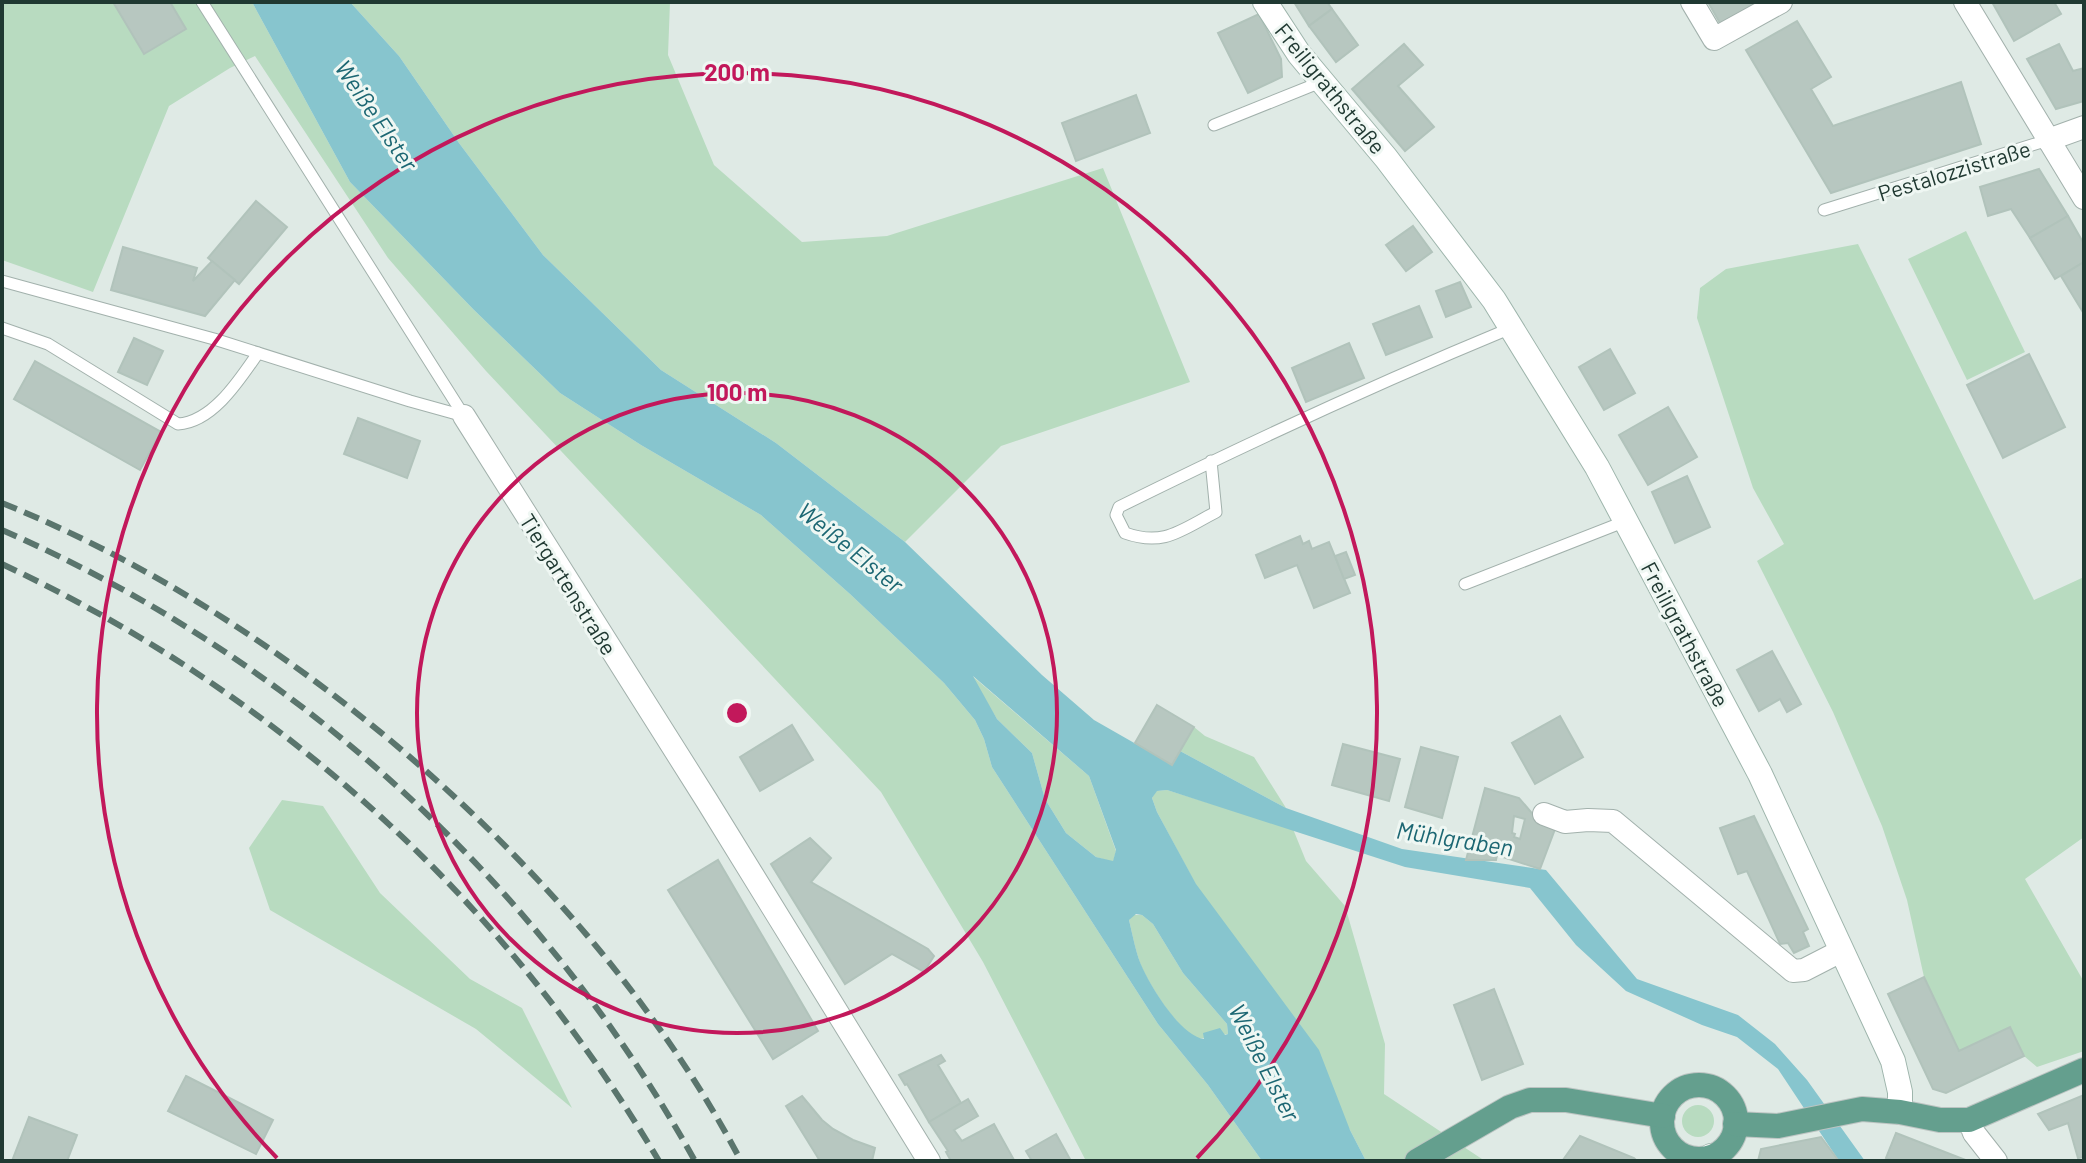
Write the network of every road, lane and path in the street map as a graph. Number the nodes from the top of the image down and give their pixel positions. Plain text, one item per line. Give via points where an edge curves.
1 (202, 2) edge
2 (1265, 2) edge
3 (1692, 2) edge
4 (1781, 2) edge
5 (1965, 2) edge
6 (1322, 82) junction
7 (1214, 125) dead end
8 (2084, 127) edge
9 (2048, 140) junction
10 (2084, 198) edge
11 (1824, 210) dead end
12 (2, 281) edge
13 (2, 328) edge
14 (1511, 328) junction
15 (258, 353) junction
16 (464, 416) junction
17 (1211, 461) junction
18 (1626, 521) junction
19 (1465, 584) dead end
20 (1544, 814) dead end
21 (1841, 951) junction
22 (2084, 1070) edge
23 (1900, 1112) junction
24 (1663, 1116) junction
25 (1969, 1120) junction
26 (1735, 1124) junction
27 (1712, 1159) edge
28 (929, 1161) edge
29 (1417, 1161) edge
30 (1996, 1161) edge

1 - 16 lane
2 - 6 street, Freiligrathstraße
3 - 4 street via 1714,39
5 - 9 street
6 - 7 lane
6 - 14 street, Freiligrathstraße via 1460,253
8 - 9 street, Pestalozzistraße
9 - 10 street
9 - 11 lane, Pestalozzistraße
12 - 15 lane
13 - 15 lane via 48,344 178,424 200,417 231,392
14 - 17 lane
14 - 18 street, Freiligrathstraße
15 - 16 lane
16 - 28 street, Tiergartenstraße
17 - 17 lane via 1119,507 1116,515 1125,533 1160,540 1216,512
18 - 19 lane
18 - 21 street, Freiligrathstraße via 1760,774
20 - 21 street via 1565,822 1613,821 1793,971
21 - 23 street, Freiligrathstraße via 1897,1072
22 - 25 main road
23 - 25 main road
23 - 26 main road via 1862,1109 1767,1126
24 - 26 main road via 1674,1094 1709,1086 1729,1101
24 - 27 main road via 1665,1136 1678,1152
24 - 29 main road via 1551,1099 1520,1102
25 - 30 street
26 - 27 main road via 1730,1142

